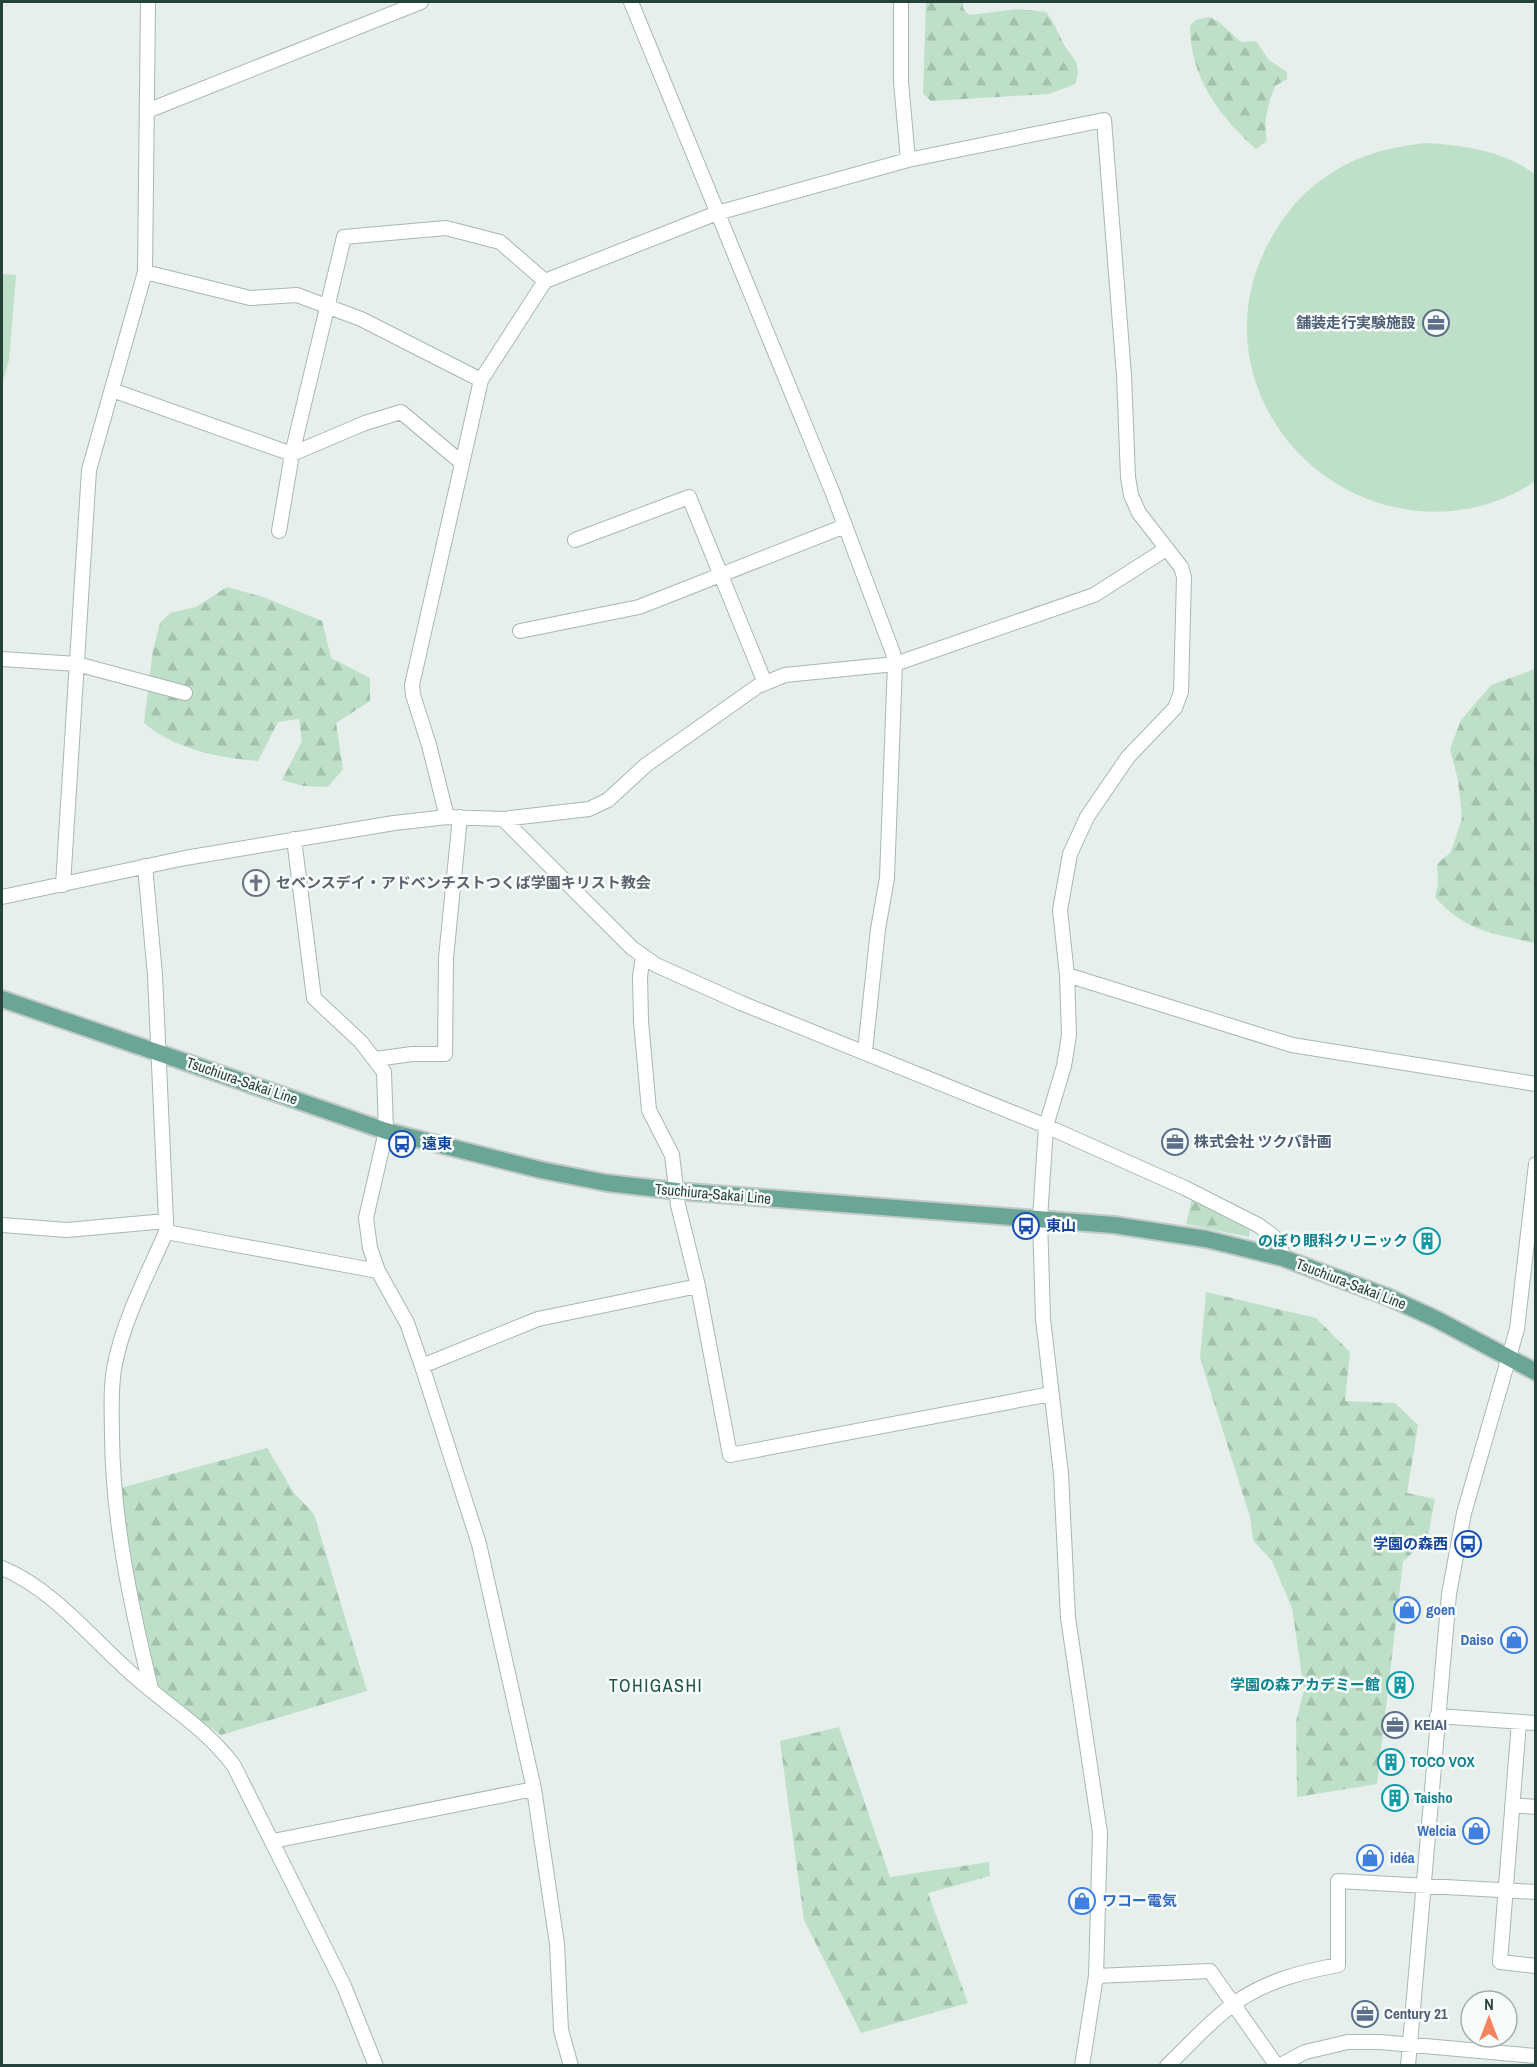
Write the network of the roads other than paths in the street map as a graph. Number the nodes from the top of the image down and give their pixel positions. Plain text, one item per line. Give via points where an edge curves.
1 (148, 2) edge
2 (421, 2) edge
3 (631, 2) edge
4 (901, 2) edge
5 (147, 111) junction
6 (908, 160) junction
7 (717, 213) junction
8 (145, 272) junction
9 (545, 281) junction
10 (326, 305) junction
11 (481, 380) junction
12 (112, 390) junction
13 (292, 454) junction
14 (462, 463) junction
15 (845, 526) junction
16 (279, 531) dead end
17 (575, 540) dead end
18 (1166, 549) junction
19 (721, 575) junction
20 (520, 631) dead end
21 (2, 659) edge
22 (77, 664) junction
23 (895, 664) junction
24 (765, 683) junction
25 (185, 693) dead end
26 (453, 817) junction
27 (503, 819) junction
28 (294, 839) junction
29 (145, 866) junction
30 (63, 885) junction
31 (2, 897) edge
32 (643, 957) junction
33 (1067, 975) junction
34 (2, 999) edge
35 (158, 1052) junction
36 (865, 1052) junction
37 (376, 1059) junction
38 (1536, 1084) edge
39 (1046, 1126) junction
40 (386, 1131) junction
41 (1536, 1164) edge
42 (677, 1191) junction
43 (1534, 1209) edge
44 (1041, 1219) junction
45 (2, 1225) edge
46 (166, 1226) junction
47 (1283, 1258) junction
48 (378, 1271) junction
49 (698, 1286) junction
50 (1509, 1360) junction
51 (423, 1365) junction
52 (1536, 1372) edge
53 (1051, 1394) junction
54 (2, 1568) edge
55 (151, 1689) junction
56 (1437, 1716) junction
57 (1519, 1722) junction
58 (1536, 1723) edge
59 (534, 1789) junction
60 (1512, 1805) junction
61 (1536, 1808) edge
62 (273, 1841) junction
63 (1423, 1885) junction
64 (1506, 1890) junction
65 (1536, 1892) edge
66 (1536, 1966) edge
67 (1096, 1976) junction
68 (1234, 2003) junction
69 (1409, 2045) junction
70 (1536, 2056) edge
71 (376, 2066) edge
72 (571, 2066) edge
73 (1082, 2066) edge
74 (1167, 2066) edge
75 (1278, 2066) edge
76 (1408, 2066) edge

1 - 5 street
2 - 5 street
3 - 7 street
4 - 6 street via 901,82
5 - 8 street
6 - 7 street
6 - 18 street via 1104,120 1128,477 1139,513
7 - 9 street
7 - 15 street
8 - 10 street via 250,298 297,295
8 - 12 street
9 - 10 street via 500,242 446,228 344,237
9 - 11 street
10 - 11 street
10 - 13 street
11 - 14 street
12 - 13 street
12 - 22 street via 89,470
13 - 14 street via 401,412
13 - 16 street
14 - 26 street via 412,685
15 - 19 street
15 - 23 street
17 - 19 street via 689,497
18 - 23 street via 1094,595
18 - 33 street via 1181,567 1186,588 1181,692 1175,708 1128,757 1108,785 1070,854 1060,910
19 - 20 street via 639,607
19 - 24 street
21 - 22 street
22 - 25 street
22 - 30 street
23 - 24 street via 785,675
23 - 36 street via 887,878
24 - 27 street via 646,765 608,800 589,809
26 - 27 street
26 - 28 street
26 - 37 street via 445,1054
27 - 32 street
28 - 29 street
28 - 37 street via 314,998
29 - 30 street
29 - 35 street
30 - 31 street
32 - 36 street via 741,1003
32 - 42 street via 640,976 650,1110 672,1155
33 - 38 street via 1292,1045
33 - 39 street via 1069,1035
34 - 35 main road, Tsuchiura-Sakai Line
35 - 40 main road, Tsuchiura-Sakai Line
35 - 46 street
36 - 39 street
37 - 40 street via 384,1072
39 - 44 street
39 - 47 street via 1258,1225 1273,1236
40 - 42 main road, Tsuchiura-Sakai Line via 541,1170
40 - 48 street via 366,1218
41 - 43 street
42 - 44 main road, Tsuchiura-Sakai Line
42 - 49 street
43 - 50 street
44 - 47 main road, Tsuchiura-Sakai Line via 1175,1234
44 - 53 street via 1043,1319
45 - 46 street via 67,1230
46 - 48 street
46 - 55 street via 115,1364 112,1408 114,1502 124,1572
47 - 50 main road, Tsuchiura-Sakai Line via 1388,1297
48 - 51 street via 407,1323
49 - 51 street via 538,1319
49 - 53 street via 730,1455
50 - 52 main road
50 - 56 street via 1474,1474 1454,1561
51 - 59 street via 478,1544
53 - 67 street via 1061,1474 1068,1618 1099,1824
54 - 55 street via 30,1583
55 - 62 street via 222,1750 246,1786
56 - 57 street
56 - 63 street
57 - 58 street
57 - 60 street
59 - 62 street
59 - 72 street via 557,1944 561,2030
60 - 61 street
60 - 64 street
62 - 71 street via 356,2011
63 - 64 street
63 - 68 street via 1338,1881 1338,1965 1275,1981
63 - 69 street
64 - 65 street
64 - 66 street via 1500,1962
67 - 68 street via 1210,1971
67 - 73 street
68 - 74 street
68 - 75 street
69 - 70 street
69 - 75 street via 1348,2042 1305,2052
69 - 76 street

